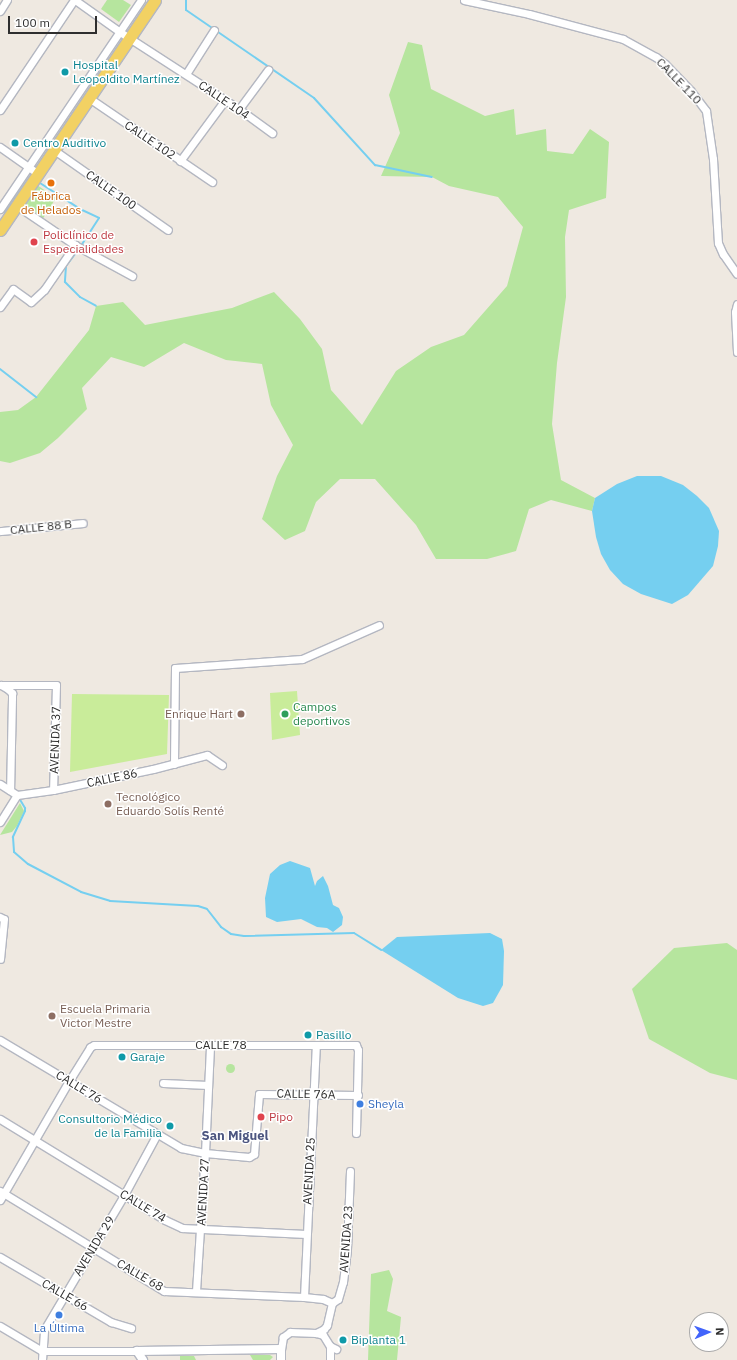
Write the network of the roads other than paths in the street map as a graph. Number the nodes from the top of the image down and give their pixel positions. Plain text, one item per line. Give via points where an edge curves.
1 (7, 0) edge
2 (75, 0) edge
3 (141, 0) edge
4 (155, 0) edge
5 (464, 0) edge
6 (0, 11) edge
7 (214, 30) dead end
8 (124, 35) junction
9 (268, 70) dead end
10 (186, 74) junction
11 (89, 98) junction
12 (225, 100) junction
13 (239, 109) junction
14 (0, 110) edge
15 (62, 117) junction
16 (72, 124) junction
17 (272, 133) dead end
18 (0, 147) edge
19 (54, 150) junction
20 (180, 161) junction
21 (33, 170) junction
22 (212, 182) dead end
23 (16, 205) junction
24 (0, 209) edge
25 (0, 230) edge
26 (168, 230) dead end
27 (75, 245) junction
28 (737, 274) edge
29 (132, 276) dead end
30 (737, 304) edge
31 (0, 307) edge
32 (737, 352) edge
33 (83, 523) dead end
34 (0, 531) edge
35 (379, 625) dead end
36 (0, 684) edge
37 (174, 764) junction
38 (222, 766) dead end
39 (0, 784) edge
40 (53, 790) junction
41 (14, 792) junction
42 (0, 822) edge
43 (2, 918) edge
44 (0, 959) edge
45 (0, 1040) edge
46 (210, 1045) junction
47 (316, 1045) junction
48 (69, 1081) junction
49 (163, 1083) dead end
50 (208, 1085) junction
51 (314, 1094) junction
52 (358, 1095) junction
53 (0, 1119) edge
54 (356, 1133) dead end
55 (157, 1134) junction
56 (35, 1140) junction
57 (205, 1154) junction
58 (249, 1157) joint
59 (350, 1171) dead end
60 (1, 1195) edge
61 (124, 1195) junction
62 (201, 1229) junction
63 (306, 1234) junction
64 (93, 1248) junction
65 (0, 1257) edge
66 (196, 1291) junction
67 (65, 1295) junction
68 (304, 1297) junction
69 (332, 1303) junction
70 (0, 1326) edge
71 (131, 1328) dead end
72 (316, 1333) junction
73 (280, 1349) junction
74 (137, 1350) junction
75 (42, 1352) junction
76 (42, 1360) edge
77 (143, 1360) edge
78 (281, 1360) edge
79 (330, 1360) edge

1 - 6 street
2 - 8 street, CALLE 104
2 - 14 street
3 - 8 street
4 - 8 main road
5 - 28 street, CALLE 110 via 623,39 656,56 691,90 706,111 714,159 718,243
7 - 10 street
8 - 10 street, CALLE 104
8 - 11 main road
8 - 15 street
9 - 13 street
10 - 12 street, CALLE 104
11 - 16 main road
11 - 20 street, CALLE 102
12 - 13 street, CALLE 104
12 - 20 street
13 - 17 street, CALLE 104
15 - 16 street
15 - 21 street
16 - 19 main road
18 - 21 street
19 - 21 main road
19 - 26 street, CALLE 100
20 - 22 street, CALLE 102
21 - 23 main road
21 - 24 street
23 - 25 main road
23 - 27 street
27 - 29 street
27 - 31 street via 44,290 31,302 13,289
30 - 32 street
33 - 34 street, CALLE 88 B
35 - 37 street via 302,660 175,668
36 - 40 street, AVENIDA 37 via 56,685
36 - 41 street via 12,693
37 - 38 street, CALLE 86 via 207,755
37 - 40 street, CALLE 86
39 - 41 street
40 - 41 street, CALLE 86
41 - 42 street
43 - 44 street
45 - 48 street, CALLE 76
46 - 47 street, CALLE 78
46 - 48 street, CALLE 78 via 94,1045 90,1047
46 - 50 street, AVENIDA 27
47 - 51 street, AVENIDA 25
47 - 52 street, CALLE 78 via 353,1044 358,1047
48 - 55 street, CALLE 76
48 - 56 street
49 - 50 street
50 - 57 street, AVENIDA 27
51 - 52 street, CALLE 76A
51 - 58 street, CALLE 76A via 259,1094 254,1154
51 - 63 street, AVENIDA 25
52 - 54 street
53 - 56 street, CALLE 74
55 - 57 street, CALLE 76 via 181,1148
55 - 61 street, AVENIDA 29
56 - 60 street
56 - 61 street, CALLE 74
57 - 58 street, CALLE 76
57 - 62 street, AVENIDA 27
59 - 69 street, AVENIDA 23 via 343,1282 338,1299
60 - 64 street, CALLE 68
61 - 62 street, CALLE 74 via 182,1228
61 - 64 street, AVENIDA 29
62 - 63 street, CALLE 74
62 - 66 street, AVENIDA 27
63 - 68 street, AVENIDA 25
64 - 66 street, CALLE 68 via 164,1291
64 - 67 street, AVENIDA 29
65 - 67 street, CALLE 66
66 - 68 street, CALLE 68
67 - 71 street, CALLE 66 via 112,1322
67 - 75 street, AVENIDA 29 via 43,1332
68 - 69 street, CALLE 68 via 323,1299
69 - 72 street via 327,1325
70 - 75 street
72 - 73 street via 290,1332 283,1337
72 - 79 street via 323,1335 333,1348
73 - 74 street
73 - 78 street
74 - 75 street
74 - 77 street
75 - 76 street, AVENIDA 29

